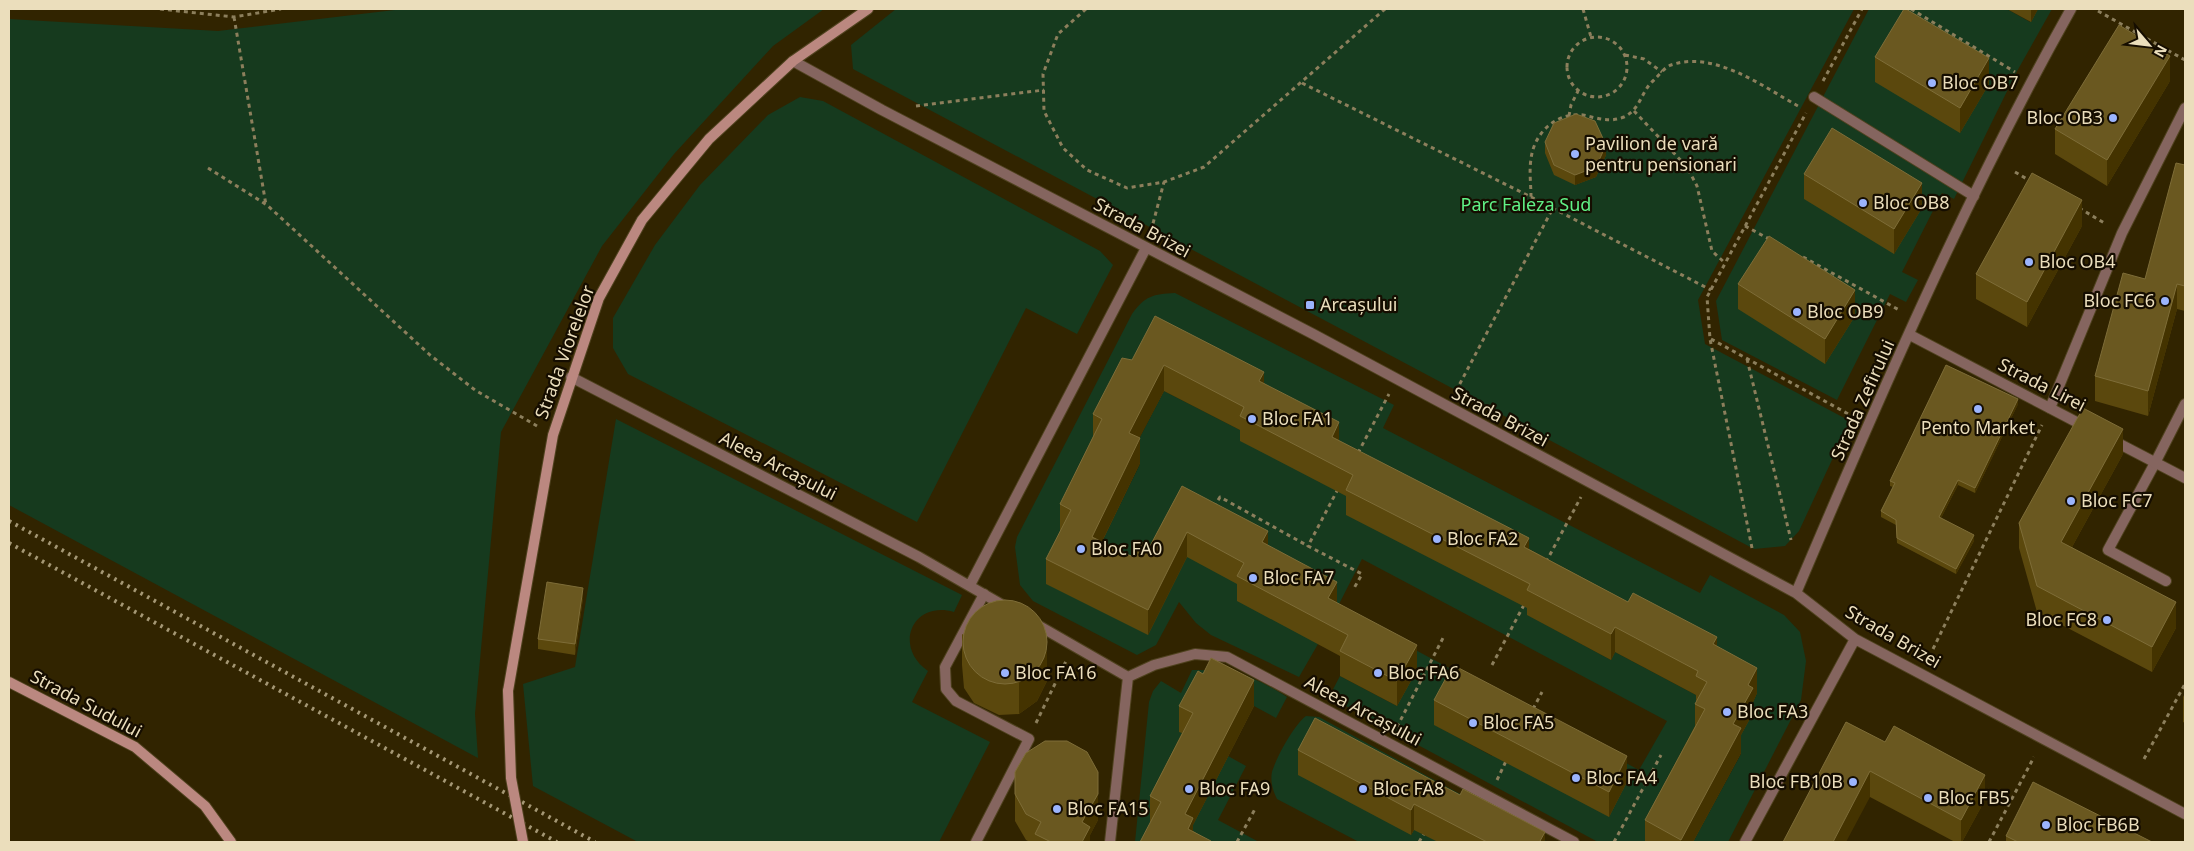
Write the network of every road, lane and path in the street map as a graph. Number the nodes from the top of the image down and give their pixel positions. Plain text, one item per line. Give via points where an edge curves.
1 (160, 9) edge
2 (281, 9) edge
3 (868, 9) edge
4 (1086, 9) edge
5 (1385, 9) edge
6 (1583, 9) edge
7 (1862, 9) edge
8 (1911, 9) edge
9 (2071, 9) edge
10 (2098, 11) dead end
11 (234, 17) junction
12 (1591, 37) junction
13 (1624, 54) junction
14 (2185, 60) edge
15 (793, 61) junction
16 (1662, 72) junction
17 (2020, 75) dead end
18 (1302, 83) junction
19 (1044, 90) junction
20 (1578, 91) junction
21 (1814, 97) joint
22 (2185, 108) edge
23 (882, 110) junction
24 (1634, 111) junction
25 (1569, 116) junction
26 (208, 168) dead end
27 (2015, 172) dead end
28 (1164, 182) junction
29 (2040, 186) edge
30 (1974, 196) junction
31 (1531, 197) junction
32 (2072, 205) edge
33 (266, 206) junction
34 (1553, 208) junction
35 (1745, 226) junction
36 (2122, 232) junction
37 (1778, 244) edge
38 (1146, 248) junction
39 (1795, 253) edge
40 (1725, 263) junction
41 (1711, 290) junction
42 (1916, 319) junction
43 (1910, 335) junction
44 (1710, 339) junction
45 (1747, 359) junction
46 (571, 377) junction
47 (1396, 381) junction
48 (2185, 404) edge
49 (1447, 408) junction
50 (2050, 408) junction
51 (1870, 425) junction
52 (553, 435) junction
53 (1354, 459) edge
54 (2155, 463) junction
55 (2185, 478) edge
56 (1589, 483) junction
57 (1341, 485) edge
58 (1210, 515) edge
59 (1791, 540) dead end
60 (1308, 546) junction
61 (1543, 569) edge
62 (1757, 572) junction
63 (2166, 581) dead end
64 (970, 585) junction
65 (1353, 590) dead end
66 (1796, 593) junction
67 (984, 594) junction
68 (1529, 595) edge
69 (1443, 638) dead end
70 (1855, 638) junction
71 (1074, 646) junction
72 (1933, 649) dead end
73 (1492, 664) dead end
74 (1128, 677) junction
75 (9, 682) edge
76 (2185, 684) edge
77 (1542, 692) dead end
78 (1529, 718) edge
79 (1029, 739) junction
80 (1388, 743) junction
81 (1511, 753) edge
82 (1661, 755) dead end
83 (2034, 757) dead end
84 (2144, 759) dead end
85 (1488, 796) junction
86 (1255, 809) dead end
87 (2185, 814) edge
88 (1428, 826) edge
89 (231, 842) edge
90 (523, 842) edge
91 (976, 842) edge
92 (1110, 842) edge
93 (1237, 842) edge
94 (1420, 842) edge
95 (1574, 842) edge
96 (1614, 842) edge
97 (1745, 842) edge
98 (1989, 842) edge

1 - 11 path
2 - 11 path
3 - 15 street, Strada Viorelelor
4 - 19 path via 1058,34 1043,74
5 - 18 path
6 - 12 path
7 - 21 path
8 - 17 path
9 - 30 street, Strada Zefirului via 2030,82
10 - 14 path
11 - 33 path
12 - 13 path via 1611,40
12 - 20 path via 1581,41 1568,56 1567,75
13 - 16 path via 1644,59
13 - 20 path via 1626,74 1616,91 1597,98
15 - 23 street, Strada Brizei
15 - 46 street, Strada Viorelelor via 709,139 642,220 600,298
16 - 24 path via 1650,83
16 - 35 path via 1670,65 1699,62 1734,71 1807,111
18 - 28 path via 1204,167
18 - 31 path
19 - 23 path
19 - 28 path via 1044,112 1063,148 1087,170 1127,188
20 - 25 path
21 - 30 street
22 - 36 street
23 - 38 street, Strada Brizei
24 - 25 path via 1622,118 1605,121 1581,115
24 - 40 path via 1687,166 1697,186 1712,251
25 - 31 path via 1560,117 1542,131 1531,157
26 - 33 path
27 - 29 path
28 - 38 path
30 - 42 street, Strada Zefirului
31 - 34 path
32 - 36 path
33 - 52 path via 430,355 475,390
34 - 41 path
34 - 49 path
35 - 37 path
35 - 40 path
36 - 50 street
38 - 47 street, Strada Brizei via 1313,334
38 - 64 street
39 - 42 path
40 - 41 path
41 - 44 path via 1707,297
42 - 43 street, Strada Zefirului
43 - 50 street, Strada Lirei
43 - 51 street, Strada Zefirului
44 - 45 path
44 - 62 path
45 - 51 path
45 - 59 path
46 - 52 street, Strada Viorelelor
46 - 64 street, Aleea Arcașului
47 - 49 street, Strada Brizei
47 - 53 path
48 - 54 street
49 - 56 street, Strada Brizei
50 - 54 street, Strada Lirei
50 - 72 path
51 - 66 street, Strada Zefirului
52 - 90 street, Strada Viorelelor, bridge via 508,691 511,778
54 - 55 street, Strada Lirei
54 - 63 street via 2108,550
56 - 61 path
56 - 62 street, Strada Brizei
57 - 60 path
58 - 60 path via 1220,497
60 - 65 path via 1362,574
62 - 66 street, Strada Brizei
64 - 67 street, Aleea Arcașului
66 - 70 street, Strada Brizei
67 - 71 street, Aleea Arcașului
67 - 79 street via 945,668 946,689 956,701
68 - 73 path
69 - 80 path
70 - 87 street, Strada Brizei
70 - 97 street
71 - 74 street, Aleea Arcașului
71 - 79 path
74 - 80 street, Aleea Arcașului via 1154,665 1195,654 1227,657
74 - 92 street
75 - 89 street, Strada Sudului via 135,747 205,806
76 - 84 path
77 - 78 path
79 - 91 street
80 - 85 street, Aleea Arcașului
81 - 85 path
82 - 96 path
83 - 98 path
85 - 95 street, Aleea Arcașului
86 - 93 path
88 - 94 path

